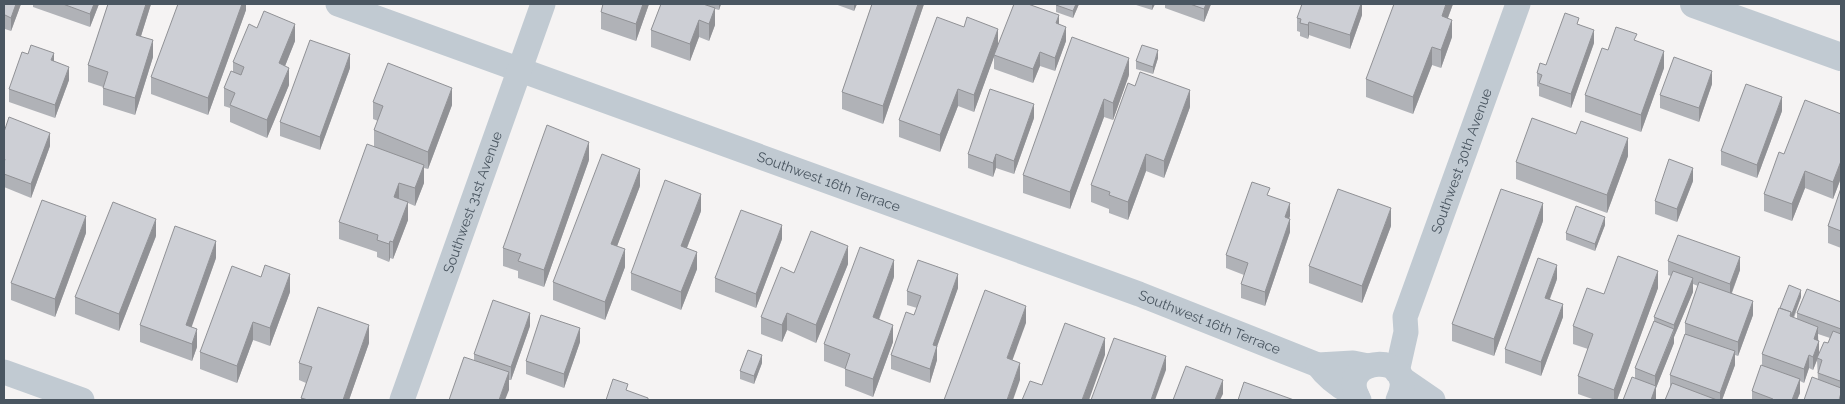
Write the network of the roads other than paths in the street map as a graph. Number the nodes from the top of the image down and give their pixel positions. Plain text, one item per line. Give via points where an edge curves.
1 (338, 4) edge
2 (543, 4) edge
3 (1518, 4) edge
4 (1694, 4) edge
5 (1841, 57) edge
6 (520, 70) junction
7 (1405, 317) junction
8 (1318, 365) junction
9 (1370, 365) junction
10 (4, 372) edge
11 (1399, 383) edge
12 (1358, 398) edge
13 (82, 400) edge
14 (402, 400) edge
15 (1433, 400) edge

1 - 6 street, Southwest 16th Terrace
2 - 6 street, Southwest 31st Avenue
3 - 7 street, Southwest 30th Avenue
4 - 5 street
6 - 8 street, Southwest 16th Terrace via 1070,269
6 - 14 street, Southwest 31st Avenue
7 - 9 street, Southwest 30th Avenue via 1395,326
7 - 11 street, Southwest 30th Avenue
8 - 9 street, Southwest 16th Terrace
8 - 12 street, Southwest 16th Terrace via 1324,374
9 - 11 street, Southwest 16th Terrace via 1386,364
9 - 12 street, Southwest 30th Avenue via 1362,370 1355,382
10 - 13 street
11 - 15 street

